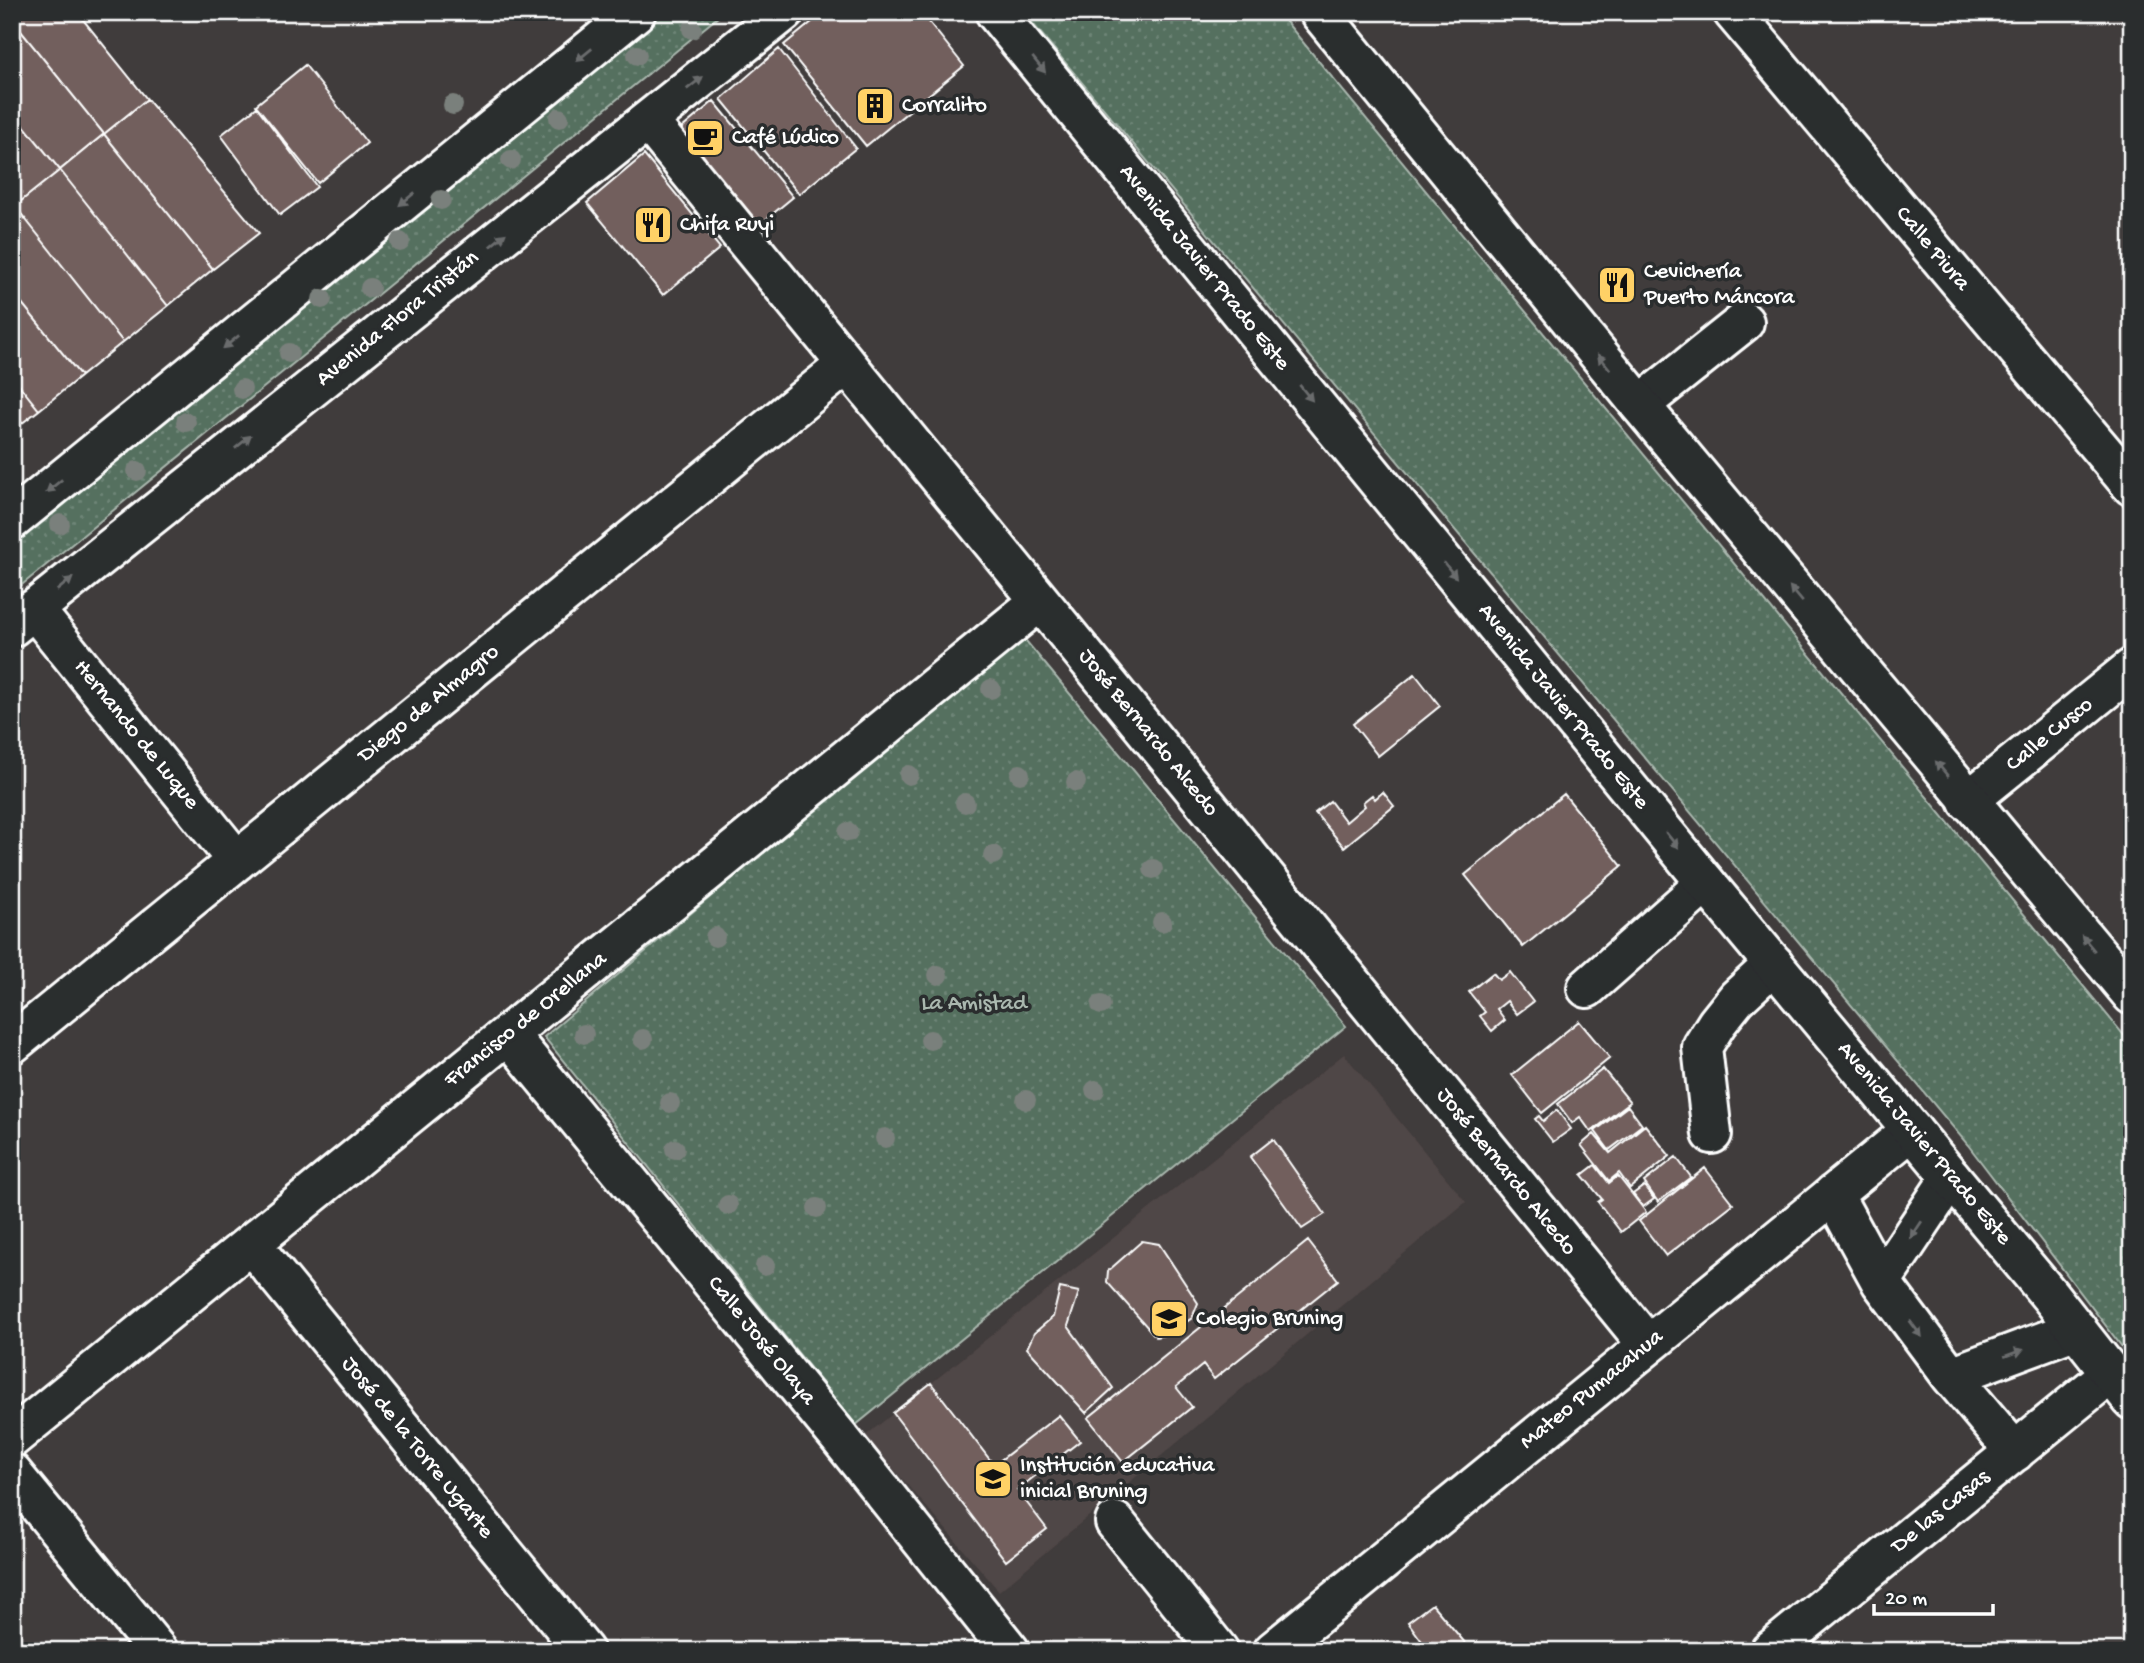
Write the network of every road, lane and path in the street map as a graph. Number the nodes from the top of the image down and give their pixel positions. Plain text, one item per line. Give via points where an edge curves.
1 (636, 12) edge
2 (784, 12) edge
3 (996, 12) edge
4 (1319, 12) edge
5 (1733, 12) edge
6 (648, 121) junction
7 (1744, 322) dead end
8 (846, 365) junction
9 (1640, 405) junction
10 (2132, 486) edge
11 (12, 520) edge
12 (1040, 601) junction
13 (23, 618) edge
14 (2132, 668) edge
15 (1968, 801) junction
16 (237, 861) junction
17 (1706, 883) junction
18 (1774, 964) junction
19 (1587, 988) dead end
20 (2132, 995) edge
21 (509, 1034) junction
22 (12, 1044) edge
23 (1912, 1130) junction
24 (1712, 1134) dead end
25 (1951, 1177) junction
26 (1833, 1194) junction
27 (251, 1244) junction
28 (1881, 1282) junction
29 (2077, 1329) junction
30 (1648, 1345) junction
31 (1951, 1376) junction
32 (2122, 1386) edge
33 (12, 1438) edge
34 (2015, 1452) junction
35 (12, 1473) edge
36 (1115, 1522) dead end
37 (158, 1651) edge
38 (584, 1651) edge
39 (1010, 1651) edge
40 (1219, 1651) edge
41 (1272, 1651) edge
42 (1769, 1651) edge

1 -> 11 street
6 -> 2 street, Avenida Flora Tristán
3 -> 17 street, Avenida Javier Prado Este
9 -> 4 street
5 - 10 street, Calle Piura
6 - 8 street, José Bernardo Alcedo
13 -> 6 street, Avenida Flora Tristán
7 - 9 street
8 - 12 street, José Bernardo Alcedo
8 - 16 street, Diego de Almagro
15 -> 9 street
12 - 21 street, Francisco de Orellana
12 - 30 street, José Bernardo Alcedo
13 - 16 street, Hernando de Luque
14 - 15 street, Calle Cusco
20 -> 15 street
16 - 22 street, Diego de Almagro
17 - 18 street, Avenida Javier Prado Este
17 - 19 street
18 - 23 street, Avenida Javier Prado Este
18 - 24 street via 1737,998 1702,1047
21 - 27 street, Francisco de Orellana
21 - 39 street, Calle José Olaya
23 - 25 street, Avenida Javier Prado Este
23 - 26 street, Mateo Pumacahua
25 -> 28 street
25 - 29 street, Avenida Javier Prado Este
26 - 28 street
26 - 30 street, Mateo Pumacahua
27 - 33 street, Francisco de Orellana
27 - 38 street, José de la Torre Ugarte
28 -> 31 street
31 -> 29 street
29 - 32 street, Avenida Javier Prado Este
30 - 41 street, Mateo Pumacahua
31 - 34 street
32 - 34 street, De las Casas
34 - 42 street, De las Casas
35 - 37 street
36 - 40 street

